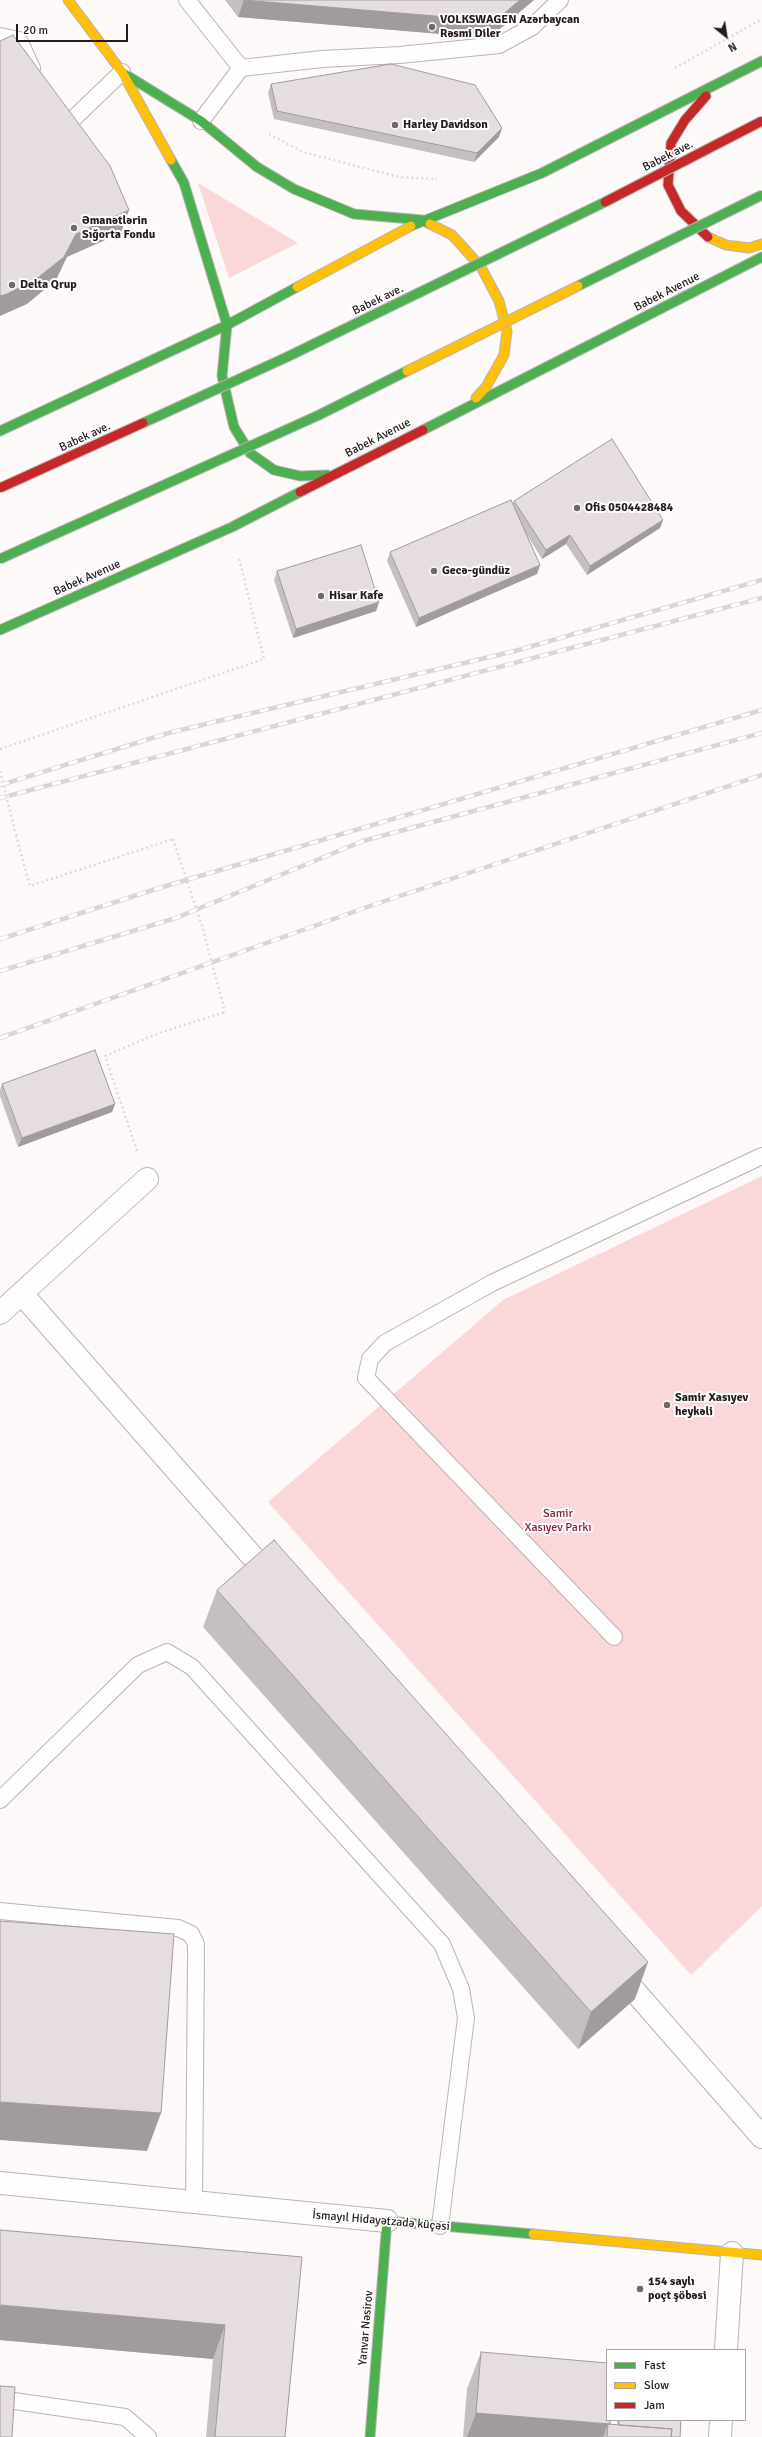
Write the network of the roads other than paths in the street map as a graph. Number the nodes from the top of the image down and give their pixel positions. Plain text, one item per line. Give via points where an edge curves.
1 (68, 0) edge
2 (188, 0) edge
3 (560, 0) edge
4 (0, 36) edge
5 (762, 61) edge
6 (241, 68) junction
7 (122, 72) junction
8 (39, 80) edge
9 (714, 87) junction
10 (48, 100) edge
11 (201, 121) junction
12 (762, 121) edge
13 (762, 195) edge
14 (422, 220) junction
15 (762, 244) edge
16 (762, 257) edge
17 (227, 325) junction
18 (470, 404) junction
19 (0, 431) edge
20 (332, 475) junction
21 (0, 488) edge
22 (0, 559) edge
23 (0, 630) edge
24 (762, 1156) edge
25 (147, 1179) road end
26 (22, 1294) junction
27 (0, 1313) edge
28 (284, 1593) edge
29 (614, 1637) dead end
30 (0, 1800) edge
31 (0, 1911) edge
32 (605, 1957) edge
33 (762, 2137) edge
34 (0, 2183) edge
35 (194, 2203) junction
36 (387, 2221) junction
37 (440, 2226) junction
38 (732, 2253) junction
39 (762, 2255) edge
40 (726, 2349) edge
41 (0, 2399) edge
42 (721, 2421) edge
43 (148, 2437) edge
44 (370, 2437) edge
45 (720, 2437) edge

1 - 7 main road
2 - 6 lane
3 - 6 lane via 532,27 499,45 400,56 322,59
4 - 8 lane via 19,40
5 - 9 main road
6 - 11 lane
7 - 10 lane via 72,120 58,121
7 - 11 main road
7 - 17 main road via 184,183
9 - 14 main road via 542,173
9 - 15 main road via 685,120 671,144 668,185 681,211 704,235 726,245 749,248
11 - 14 main road via 257,167 294,189 354,214
12 - 21 main road, Babek ave., bridge via 575,217 287,357
13 - 22 main road, bridge via 319,415
14 - 17 main road
14 - 18 main road via 452,236 481,268 499,301 507,331 504,355 497,370
16 - 18 main road, Babek Avenue
17 - 19 main road
17 - 20 main road via 224,383 234,427 250,453 274,470 300,476
18 - 20 main road, Babek Avenue
20 - 23 main road, Babek Avenue via 232,527
24 - 29 lane via 492,1283 385,1343 370,1359 366,1378
25 - 26 street
26 - 27 street
26 - 28 street
30 - 37 lane via 138,1665 166,1652 192,1667 442,1944 461,1989 466,2018
31 - 35 lane via 178,1928 191,1934 196,1944
32 - 33 street
34 - 35 street, İsmayıl Hidayətzadə küçəsi
35 - 36 street, İsmayıl Hidayətzadə küçəsi
36 - 37 main road, İsmayıl Hidayətzadə küçəsi
36 - 44 main road, Yanvar Nəsirov
37 - 38 main road, İsmayıl Hidayətzadə küçəsi
38 - 39 main road, İsmayıl Hidayətzadə küçəsi
38 - 40 street
41 - 43 lane via 125,2417
42 - 45 street

